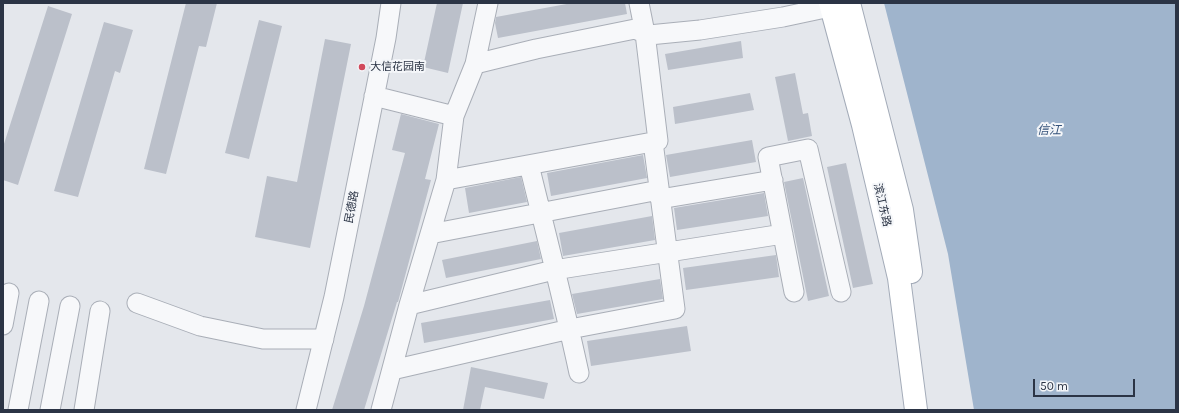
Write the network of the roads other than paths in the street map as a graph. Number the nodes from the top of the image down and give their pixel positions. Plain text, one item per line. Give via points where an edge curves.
1 (391, 3) edge
2 (488, 3) edge
3 (639, 3) edge
4 (836, 4) edge
5 (645, 33) junction
6 (475, 64) junction
7 (374, 96) junction
8 (454, 116) junction
9 (653, 142) junction
10 (529, 164) junction
11 (446, 180) junction
12 (773, 180) junction
13 (660, 194) junction
14 (540, 213) junction
15 (430, 234) junction
16 (783, 234) junction
17 (667, 252) junction
18 (554, 270) junction
19 (794, 292) dead end
20 (841, 292) dead end
21 (9, 293) dead end
22 (39, 301) dead end
23 (137, 303) dead end
24 (409, 305) junction
25 (70, 306) dead end
26 (100, 311) dead end
27 (3, 325) edge
28 (570, 330) junction
29 (324, 339) junction
30 (392, 370) junction
31 (579, 373) dead end
32 (18, 410) edge
33 (50, 410) edge
34 (84, 410) edge
35 (306, 410) edge
36 (381, 410) edge
37 (916, 410) edge
38 (930, 410) edge

1 - 7 street, 民德路
2 - 6 street
3 - 5 street
4 - 5 street via 783,17 700,30 649,35
4 - 37 main road, 滨江东路 via 899,278
4 - 38 main road, 滨江东路 via 867,68 902,210
5 - 6 street via 635,29
5 - 9 street via 658,142
6 - 8 street
7 - 8 street
7 - 29 street, 民德路
8 - 11 street
9 - 10 street
9 - 13 street
10 - 11 street
10 - 14 street
11 - 15 street
12 - 13 street
12 - 16 street
12 - 20 street via 768,157 808,149
13 - 14 street
13 - 17 street
14 - 15 street
14 - 18 street
15 - 24 street
16 - 17 street
16 - 19 street
17 - 18 street
17 - 28 street via 675,309
18 - 24 street
18 - 28 street
21 - 27 street
22 - 32 street
23 - 29 street via 200,326 263,339
24 - 30 street
25 - 33 street
26 - 34 street
28 - 30 street
28 - 31 street
29 - 35 street, 民德路
30 - 36 street

